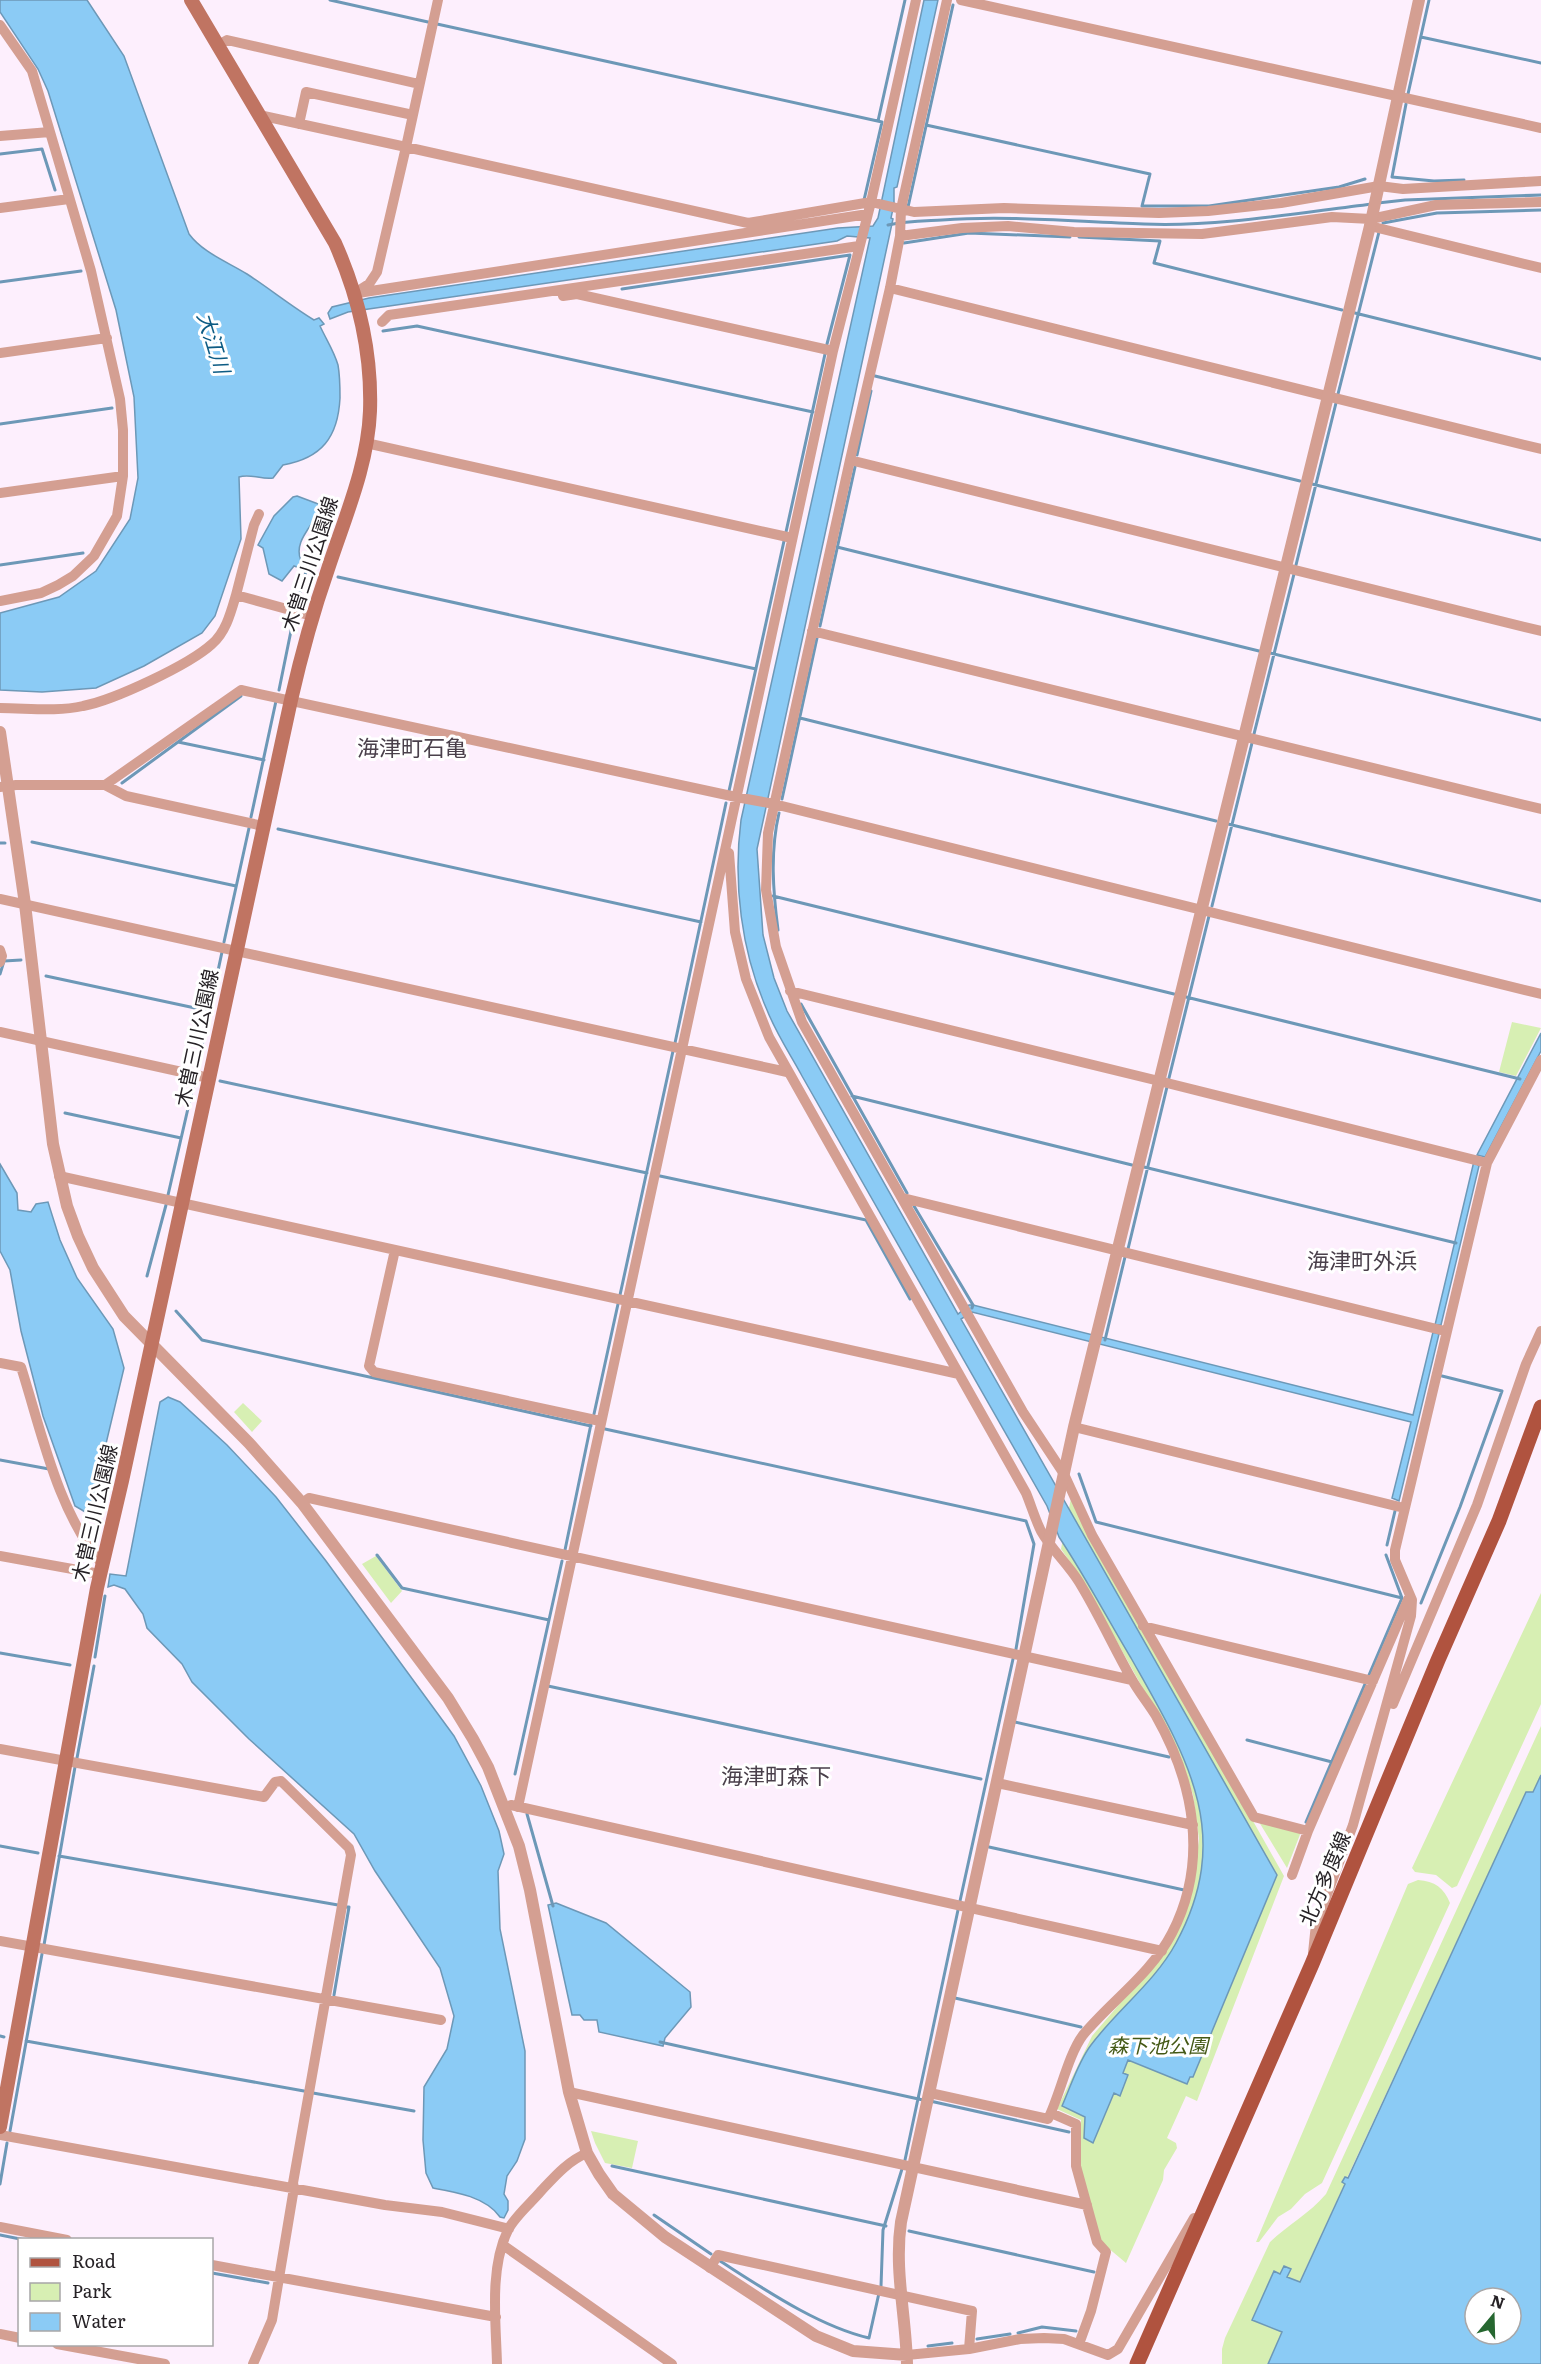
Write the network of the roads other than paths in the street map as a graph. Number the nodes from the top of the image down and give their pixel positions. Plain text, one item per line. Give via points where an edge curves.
1 (191, 0) edge
2 (438, 0) edge
3 (916, 0) edge
4 (947, 0) edge
5 (961, 0) edge
6 (1419, 0) edge
7 (0, 25) edge
8 (218, 45) junction
9 (420, 84) junction
10 (1398, 95) junction
11 (260, 115) junction
12 (412, 115) junction
13 (299, 124) junction
14 (1541, 128) edge
15 (50, 132) junction
16 (0, 136) edge
17 (406, 147) junction
18 (1541, 181) edge
19 (1378, 187) junction
20 (69, 198) junction
21 (874, 202) junction
22 (1541, 202) edge
23 (0, 208) edge
24 (900, 211) junction
25 (868, 216) junction
26 (1352, 218) junction
27 (1371, 220) junction
28 (900, 233) junction
29 (1163, 239) dead end
30 (860, 243) junction
31 (1541, 268) edge
32 (890, 288) junction
33 (356, 295) junction
34 (362, 319) junction
35 (382, 322) junction
36 (107, 338) junction
37 (833, 351) junction
38 (0, 353) edge
39 (1328, 397) junction
40 (366, 443) junction
41 (1541, 449) edge
42 (850, 460) junction
43 (123, 476) junction
44 (0, 493) edge
45 (259, 514) dead end
46 (792, 538) junction
47 (1286, 568) junction
48 (236, 595) junction
49 (0, 601) edge
50 (312, 616) junction
51 (812, 631) junction
52 (1541, 631) edge
53 (291, 700) junction
54 (0, 708) edge
55 (0, 732) edge
56 (1244, 737) junction
57 (105, 785) junction
58 (4, 787) edge
59 (739, 798) junction
60 (772, 803) junction
61 (1541, 809) edge
62 (263, 826) junction
63 (728, 841) junction
64 (0, 899) edge
65 (25, 904) junction
66 (1202, 909) junction
67 (0, 950) edge
68 (236, 952) junction
69 (0, 962) edge
70 (790, 991) junction
71 (1541, 994) edge
72 (0, 1032) edge
73 (41, 1041) junction
74 (682, 1049) junction
75 (1541, 1060) edge
76 (787, 1072) junction
77 (208, 1078) junction
78 (1159, 1081) junction
79 (1487, 1163) junction
80 (59, 1176) junction
81 (903, 1198) junction
82 (181, 1203) junction
83 (395, 1250) junction
84 (1118, 1251) junction
85 (627, 1301) junction
86 (1445, 1331) junction
87 (1541, 1331) edge
88 (152, 1344) junction
89 (0, 1363) edge
90 (959, 1374) junction
91 (1541, 1407) edge
92 (600, 1421) junction
93 (1074, 1427) junction
94 (1063, 1477) junction
95 (302, 1503) junction
96 (1404, 1508) junction
97 (1049, 1540) junction
98 (0, 1556) edge
99 (572, 1556) junction
100 (101, 1569) junction
101 (1410, 1595) junction
102 (1143, 1626) junction
103 (1023, 1656) junction
104 (1132, 1680) junction
105 (1373, 1681) junction
106 (1380, 1733) junction
107 (0, 1749) edge
108 (66, 1761) junction
109 (997, 1783) junction
110 (502, 1802) junction
111 (518, 1807) junction
112 (1193, 1825) junction
113 (1308, 1831) junction
114 (1292, 1875) dead end
115 (969, 1907) junction
116 (0, 1941) edge
117 (32, 1947) junction
118 (1162, 1951) junction
119 (1312, 1964) junction
120 (326, 2000) junction
121 (441, 2020) dead end
122 (569, 2092) junction
123 (929, 2097) junction
124 (1051, 2113) junction
125 (0, 2127) edge
126 (0, 2136) edge
127 (587, 2153) junction
128 (912, 2167) junction
129 (1219, 2178) junction
130 (294, 2188) junction
131 (1087, 2205) junction
132 (0, 2228) edge
133 (509, 2229) junction
134 (56, 2238) edge
135 (503, 2245) junction
136 (213, 2265) edge
137 (710, 2268) junction
138 (280, 2278) junction
139 (901, 2295) junction
140 (496, 2318) junction
141 (0, 2334) edge
142 (18, 2338) edge
143 (1079, 2344) junction
144 (68, 2346) edge
145 (969, 2349) junction
146 (1110, 2359) edge
147 (907, 2360) edge
148 (165, 2364) edge
149 (253, 2364) edge
150 (497, 2364) edge
151 (672, 2364) edge
152 (1137, 2364) edge

1 - 8 main road, 木曽三川公園線
2 - 9 street
3 - 21 street
4 - 24 street
5 - 10 street
6 - 10 street
7 - 15 street via 32,71
8 - 9 street via 227,40
8 - 11 main road, 木曽三川公園線
9 - 12 street
10 - 14 street
10 - 19 street
11 - 13 street
11 - 33 main road, 木曽三川公園線 via 335,243
12 - 13 street via 306,92
12 - 17 street
13 - 17 street
15 - 16 street
15 - 20 street
17 - 21 street via 748,223
17 - 33 street via 377,272
18 - 19 street
19 - 24 street via 1208,211
19 - 27 street
20 - 23 street
20 - 36 street
21 - 24 street
21 - 25 street
22 - 27 street via 1436,205
24 - 28 street
25 - 30 street
25 - 33 street
26 - 27 street
26 - 28 street via 1332,217 1202,234 1074,232 1008,226
26 - 29 street via 1204,240
27 - 31 street
27 - 39 street
28 - 32 street
30 - 35 street via 389,315
30 - 37 street
32 - 39 street
32 - 42 street
33 - 34 main road, 木曽三川公園線
34 - 35 street
34 - 40 main road, 木曽三川公園線 via 370,382
35 - 37 street via 577,294
36 - 38 street
36 - 43 street via 120,399
37 - 46 street
39 - 41 street
39 - 47 street
40 - 46 street
40 - 50 main road, 木曽三川公園線 via 357,484
42 - 47 street
42 - 51 street
43 - 44 street
43 - 49 street via 117,516 94,556 58,585 41,593
45 - 48 street
46 - 59 street
47 - 52 street
47 - 56 street
48 - 50 street
48 - 54 street via 224,629 213,644 141,684 83,706
50 - 53 main road, 木曽三川公園線
51 - 56 street
51 - 60 street
53 - 57 street via 241,690
53 - 59 street
53 - 62 main road, 木曽三川公園線
55 - 58 street
56 - 61 street
56 - 66 street
57 - 58 street
57 - 62 street via 126,796
58 - 65 street
59 - 60 street
59 - 63 street
60 - 66 street
60 - 70 street via 766,890 776,947
62 - 68 main road, 木曽三川公園線
63 - 74 street
63 - 76 street via 733,914 746,979
64 - 65 street
65 - 68 street
65 - 73 street
66 - 71 street
66 - 78 street
67 - 69 street
68 - 74 street
68 - 77 main road, 木曽三川公園線
70 - 78 street
70 - 81 street via 802,1022
72 - 73 street
73 - 77 street
73 - 80 street
74 - 76 street
74 - 85 street
75 - 79 street
76 - 90 street
77 - 82 main road, 木曽三川公園線
78 - 79 street
78 - 84 street
79 - 86 street
80 - 82 street
80 - 88 street via 93,1268 124,1316
81 - 84 street
81 - 94 street
82 - 83 street
82 - 88 main road, 木曽三川公園線
83 - 85 street
83 - 92 street via 369,1366 374,1371
84 - 86 street
84 - 93 street
85 - 90 street
85 - 92 street
86 - 96 street
87 - 106 street via 1447,1581
88 - 95 street
88 - 100 main road, 木曽三川公園線
89 - 100 street via 21,1367 73,1522
90 - 97 street
91 - 119 main road, 北方多度線 via 1499,1521
92 - 99 street
93 - 94 street
93 - 96 street
94 - 97 street
94 - 102 street
95 - 99 street via 309,1498
95 - 110 street via 448,1698 478,1748
96 - 101 street via 1395,1560
97 - 103 street
97 - 104 street via 1080,1584
98 - 100 street
99 - 103 street
99 - 111 street
100 - 108 main road, 木曽三川公園線
101 - 105 street
101 - 106 street via 1411,1616
102 - 105 street
102 - 113 street via 1254,1817
103 - 104 street
103 - 109 street
104 - 112 street via 1177,1758 1188,1791
105 - 113 street
106 - 119 street via 1353,1825 1316,1924
107 - 108 street
108 - 117 main road, 木曽三川公園線
108 - 120 street via 264,1797 275,1782 281,1781 349,1848 351,1855
109 - 112 street
109 - 115 street
110 - 111 street
110 - 122 street via 530,1890
111 - 115 street
112 - 118 street via 1192,1871 1187,1892 1179,1920
113 - 114 street
115 - 118 street
115 - 123 street
116 - 117 street
117 - 120 street
117 - 125 main road, 木曽三川公園線
118 - 124 street via 1082,2037
119 - 129 main road, 北方多度線
120 - 121 street
120 - 130 street
122 - 127 street
122 - 128 street
123 - 124 street via 1048,2119
123 - 128 street
124 - 131 street via 1076,2124 1076,2166
126 - 130 street
127 - 133 street via 558,2173
127 - 137 street via 613,2194
128 - 131 street
128 - 139 street via 898,2242
129 - 146 street
129 - 152 main road, 北方多度線
130 - 133 street via 442,2212
130 - 138 street
131 - 143 street via 1097,2242 1106,2252
132 - 134 street
133 - 135 street
135 - 140 street via 497,2274
135 - 151 street
136 - 138 street
137 - 139 street via 718,2255
137 - 147 street via 816,2336 853,2351
138 - 140 street
138 - 149 street via 272,2320
139 - 145 street via 972,2311
139 - 147 street
140 - 150 street
141 - 142 street
143 - 145 street via 1064,2339 1032,2338
143 - 146 street
144 - 148 street
145 - 147 street

